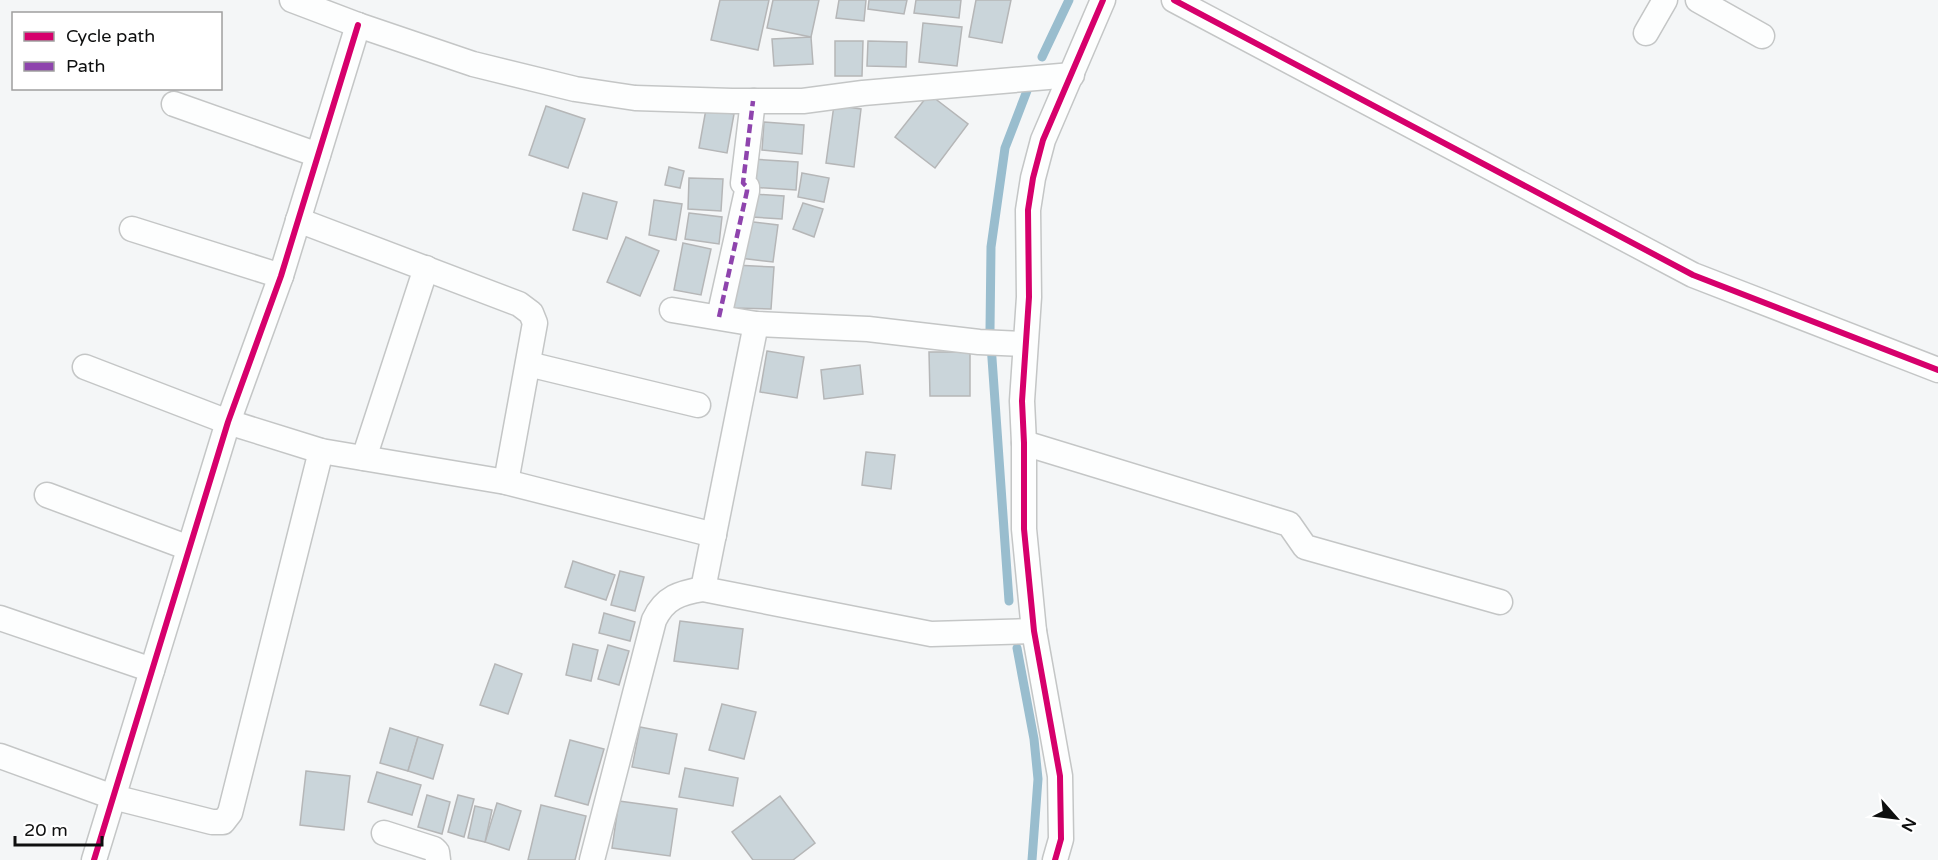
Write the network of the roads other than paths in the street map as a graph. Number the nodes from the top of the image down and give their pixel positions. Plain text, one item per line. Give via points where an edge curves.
1 (292, 0) edge
2 (1103, 0) edge
3 (1174, 0) edge
4 (1665, 0) edge
5 (1698, 0) edge
6 (358, 25) junction
7 (1646, 33) dead end
8 (1762, 36) dead end
9 (1072, 75) junction
10 (753, 101) junction
11 (174, 104) dead end
12 (318, 155) junction
13 (298, 220) junction
14 (132, 230) dead end
15 (426, 268) junction
16 (281, 276) junction
17 (672, 310) dead end
18 (719, 317) junction
19 (756, 324) junction
20 (1017, 344) junction
21 (528, 364) junction
22 (85, 367) dead end
23 (1938, 370) edge
24 (698, 405) dead end
25 (228, 422) junction
26 (1024, 443) junction
27 (321, 451) junction
28 (364, 458) junction
29 (506, 482) junction
30 (47, 495) dead end
31 (714, 535) junction
32 (189, 548) junction
33 (703, 589) junction
34 (1500, 602) dead end
35 (0, 618) edge
36 (1034, 631) junction
37 (152, 670) junction
38 (0, 757) edge
39 (113, 797) junction
40 (384, 833) dead end
41 (94, 860) edge
42 (438, 860) edge
43 (592, 860) edge
44 (1055, 860) edge

1 - 6 street
2 - 9 street
3 - 23 street via 1694,275
4 - 7 street
5 - 8 street
6 - 10 street via 473,64 575,89 635,98
6 - 12 street
9 - 10 street via 803,101
9 - 20 street via 1043,140 1033,178 1028,210 1029,297
10 - 18 street via 742,183 747,191
11 - 12 street
12 - 13 street
13 - 15 street
13 - 16 street
14 - 16 street
15 - 21 street via 519,304 531,313 535,323
15 - 28 street
16 - 25 street
17 - 18 street
18 - 19 street
19 - 20 street via 867,329
19 - 31 street
20 - 26 street
21 - 24 street
21 - 29 street
22 - 25 street
25 - 27 street
25 - 32 street
26 - 34 street via 1289,524 1305,547
26 - 36 street via 1024,529
27 - 28 street
27 - 39 street via 230,813 223,822 212,822
28 - 29 street
29 - 31 street
30 - 32 street
31 - 33 street
32 - 37 street
33 - 36 street via 931,634
33 - 43 street via 677,595 654,620
35 - 37 street
36 - 44 street via 1060,776 1061,839
37 - 39 street
38 - 39 street
39 - 41 street
40 - 42 street via 434,849

